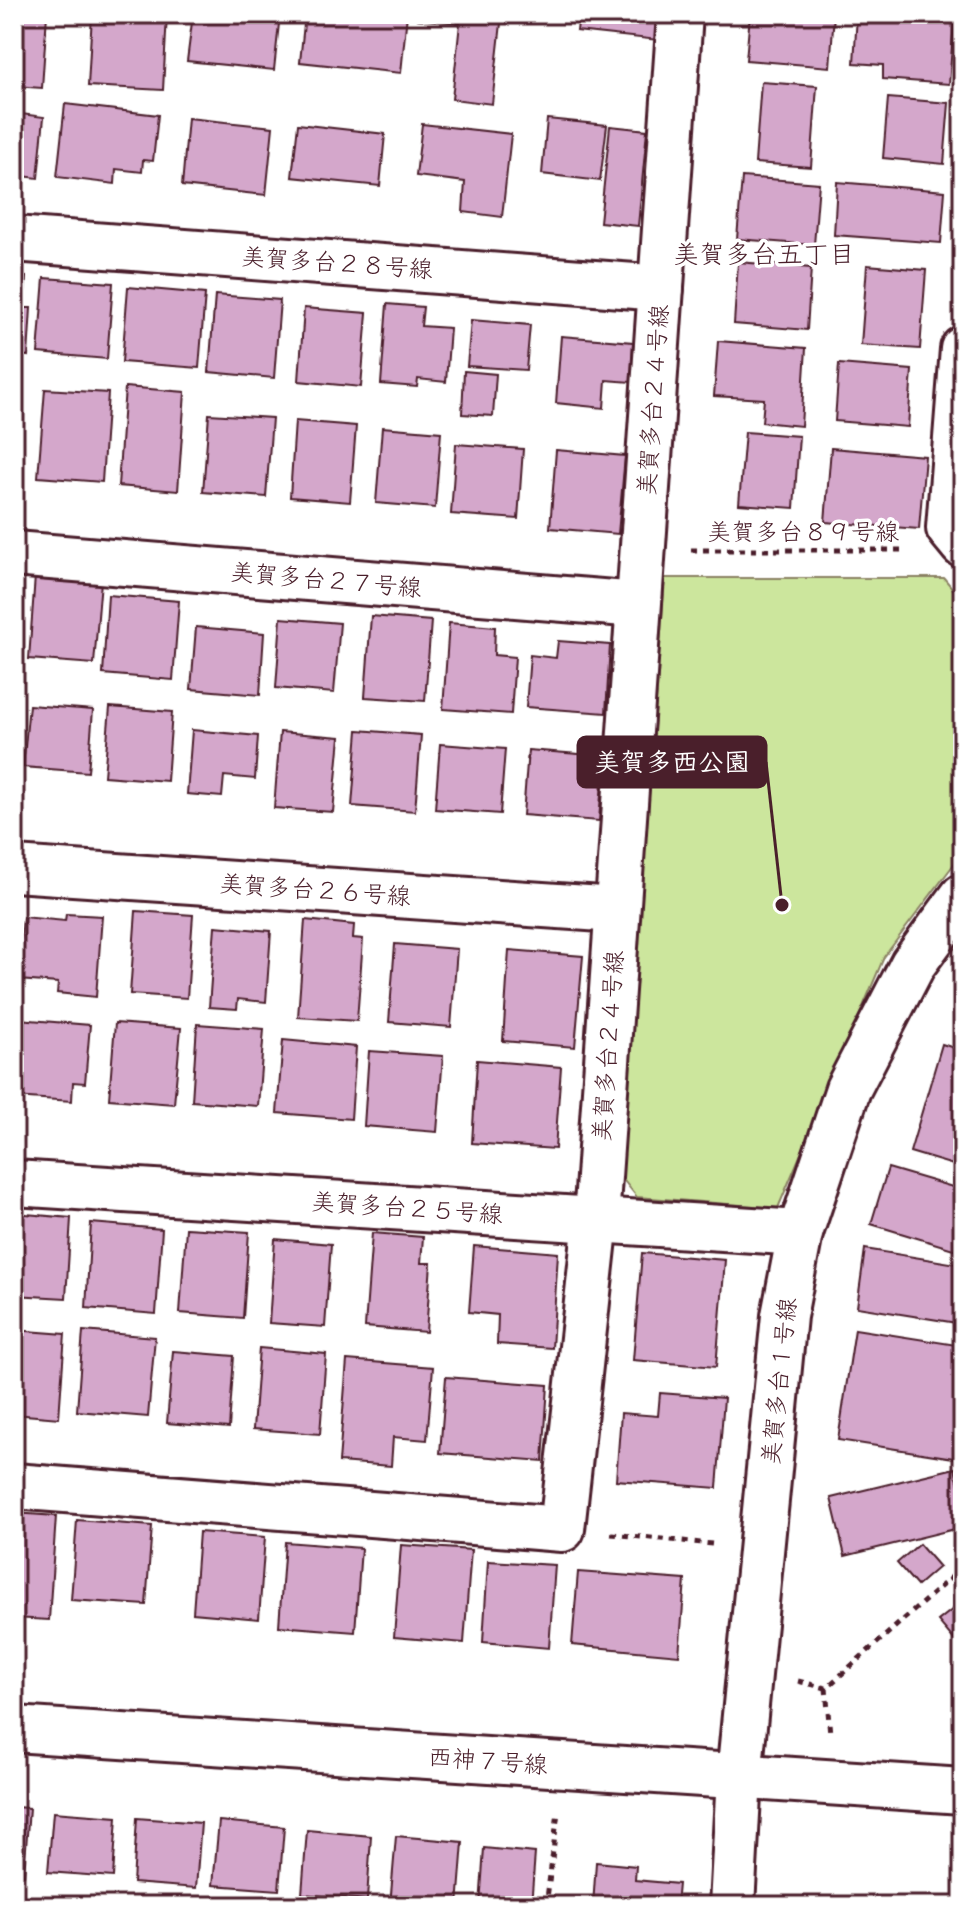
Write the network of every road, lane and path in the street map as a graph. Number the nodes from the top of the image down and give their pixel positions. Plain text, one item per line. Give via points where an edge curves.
1 (680, 14) edge
2 (14, 239) edge
3 (661, 288) junction
4 (963, 349) edge
5 (963, 545) edge
6 (642, 550) junction
7 (917, 550) dead end
8 (14, 554) edge
9 (638, 605) junction
10 (14, 869) edge
11 (963, 896) edge
12 (617, 910) junction
13 (14, 1183) edge
14 (596, 1220) junction
15 (800, 1233) junction
16 (14, 1486) edge
17 (562, 1529) junction
18 (761, 1549) junction
19 (963, 1567) edge
20 (749, 1669) junction
21 (14, 1729) edge
22 (563, 1766) junction
23 (739, 1777) junction
24 (963, 1791) edge
25 (546, 1906) edge
26 (732, 1906) edge

1 - 3 street, 美賀多台２４号線
2 - 3 street, 美賀多台２８号線
3 - 6 street, 美賀多台２４号線
4 - 5 street via 949,528
6 - 7 path, 美賀多台８９号線
6 - 9 street, 美賀多台２４号線
8 - 9 street, 美賀多台２７号線
9 - 12 street, 美賀多台２４号線
10 - 12 street, 美賀多台２６号線
11 - 15 street, 美賀多台１号線 via 913,964 848,1089
12 - 14 street, 美賀多台２４号線
13 - 14 street, 美賀多台２５号線
14 - 15 street, 美賀多台２５号線
14 - 17 street, 美賀多台２４号線
15 - 18 street, 美賀多台１号線 via 784,1316
16 - 17 street
17 - 18 path
18 - 20 street, 美賀多台１号線
19 - 20 path via 826,1688
20 - 23 street, 美賀多台１号線
21 - 22 street, 西神７号線
22 - 23 street, 西神７号線
22 - 25 path
23 - 24 street, 西神７号線
23 - 26 street, 美賀多台１号線

